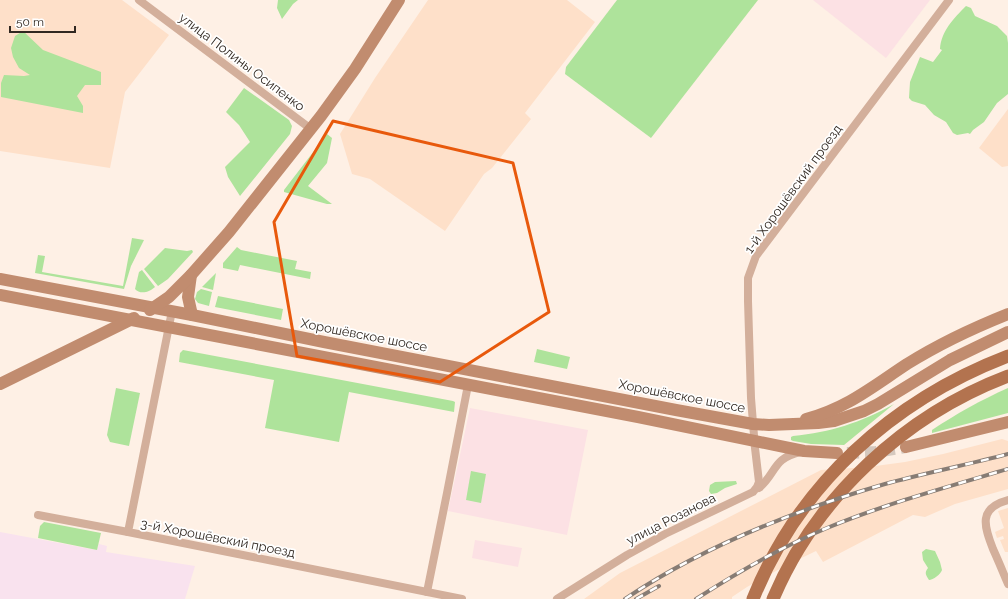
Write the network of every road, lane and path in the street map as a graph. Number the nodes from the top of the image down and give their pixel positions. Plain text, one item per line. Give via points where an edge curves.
1 (139, 0) edge
2 (399, 0) edge
3 (949, 0) edge
4 (311, 129) junction
5 (191, 275) junction
6 (0, 279) edge
7 (0, 295) edge
8 (154, 308) junction
9 (172, 311) junction
10 (1008, 314) edge
11 (192, 315) junction
12 (131, 320) junction
13 (166, 327) junction
14 (1008, 332) edge
15 (1008, 356) edge
16 (1008, 376) edge
17 (0, 384) edge
18 (468, 385) junction
19 (1008, 422) edge
20 (753, 424) junction
21 (754, 441) junction
22 (906, 447) tunnel mouth
23 (804, 451) junction
24 (838, 453) tunnel mouth
25 (753, 492) junction
26 (1008, 500) edge
27 (38, 515) dead end
28 (128, 532) junction
29 (1008, 584) edge
30 (427, 592) junction
31 (462, 599) edge
32 (556, 599) edge
33 (753, 599) edge
34 (774, 599) edge

1 - 4 street, улица Полины Осипенко
2 - 4 main road via 355,69
3 - 20 street, 1-й Хорошёвский проезд via 756,256 748,278
4 - 5 main road via 229,232
5 - 8 main road
5 - 11 main road via 188,296
6 - 8 main road, Хорошёвское шоссе
7 - 12 main road
8 - 9 main road, Хорошёвское шоссе
8 - 12 main road
8 - 13 main road via 156,319
9 - 11 main road, Хорошёвское шоссе
9 - 13 street, 3-й Хорошёвский проезд
10 - 20 main road via 930,351 858,397 831,410 786,423
11 - 20 main road, Хорошёвское шоссе
12 - 13 main road
12 - 17 main road
13 - 18 main road
13 - 28 street, 3-й Хорошёвский проезд
14 - 20 main road via 950,360 878,404 849,416 810,424
15 - 33 main road via 928,394 854,451 815,492 785,536 759,582
16 - 34 main road via 971,392 926,419 868,464 830,505 802,542
18 - 21 main road
18 - 30 street
19 - 22 main road
20 - 21 street, Хорошёвское шоссе
21 - 23 main road
21 - 25 street via 759,482
23 - 24 main road
23 - 25 street via 781,460 761,486
25 - 32 street, улица Розанова via 665,534
26 - 29 street via 991,508 985,523
27 - 28 street
28 - 30 street, 3-й Хорошёвский проезд
30 - 31 street, 3-й Хорошёвский проезд

